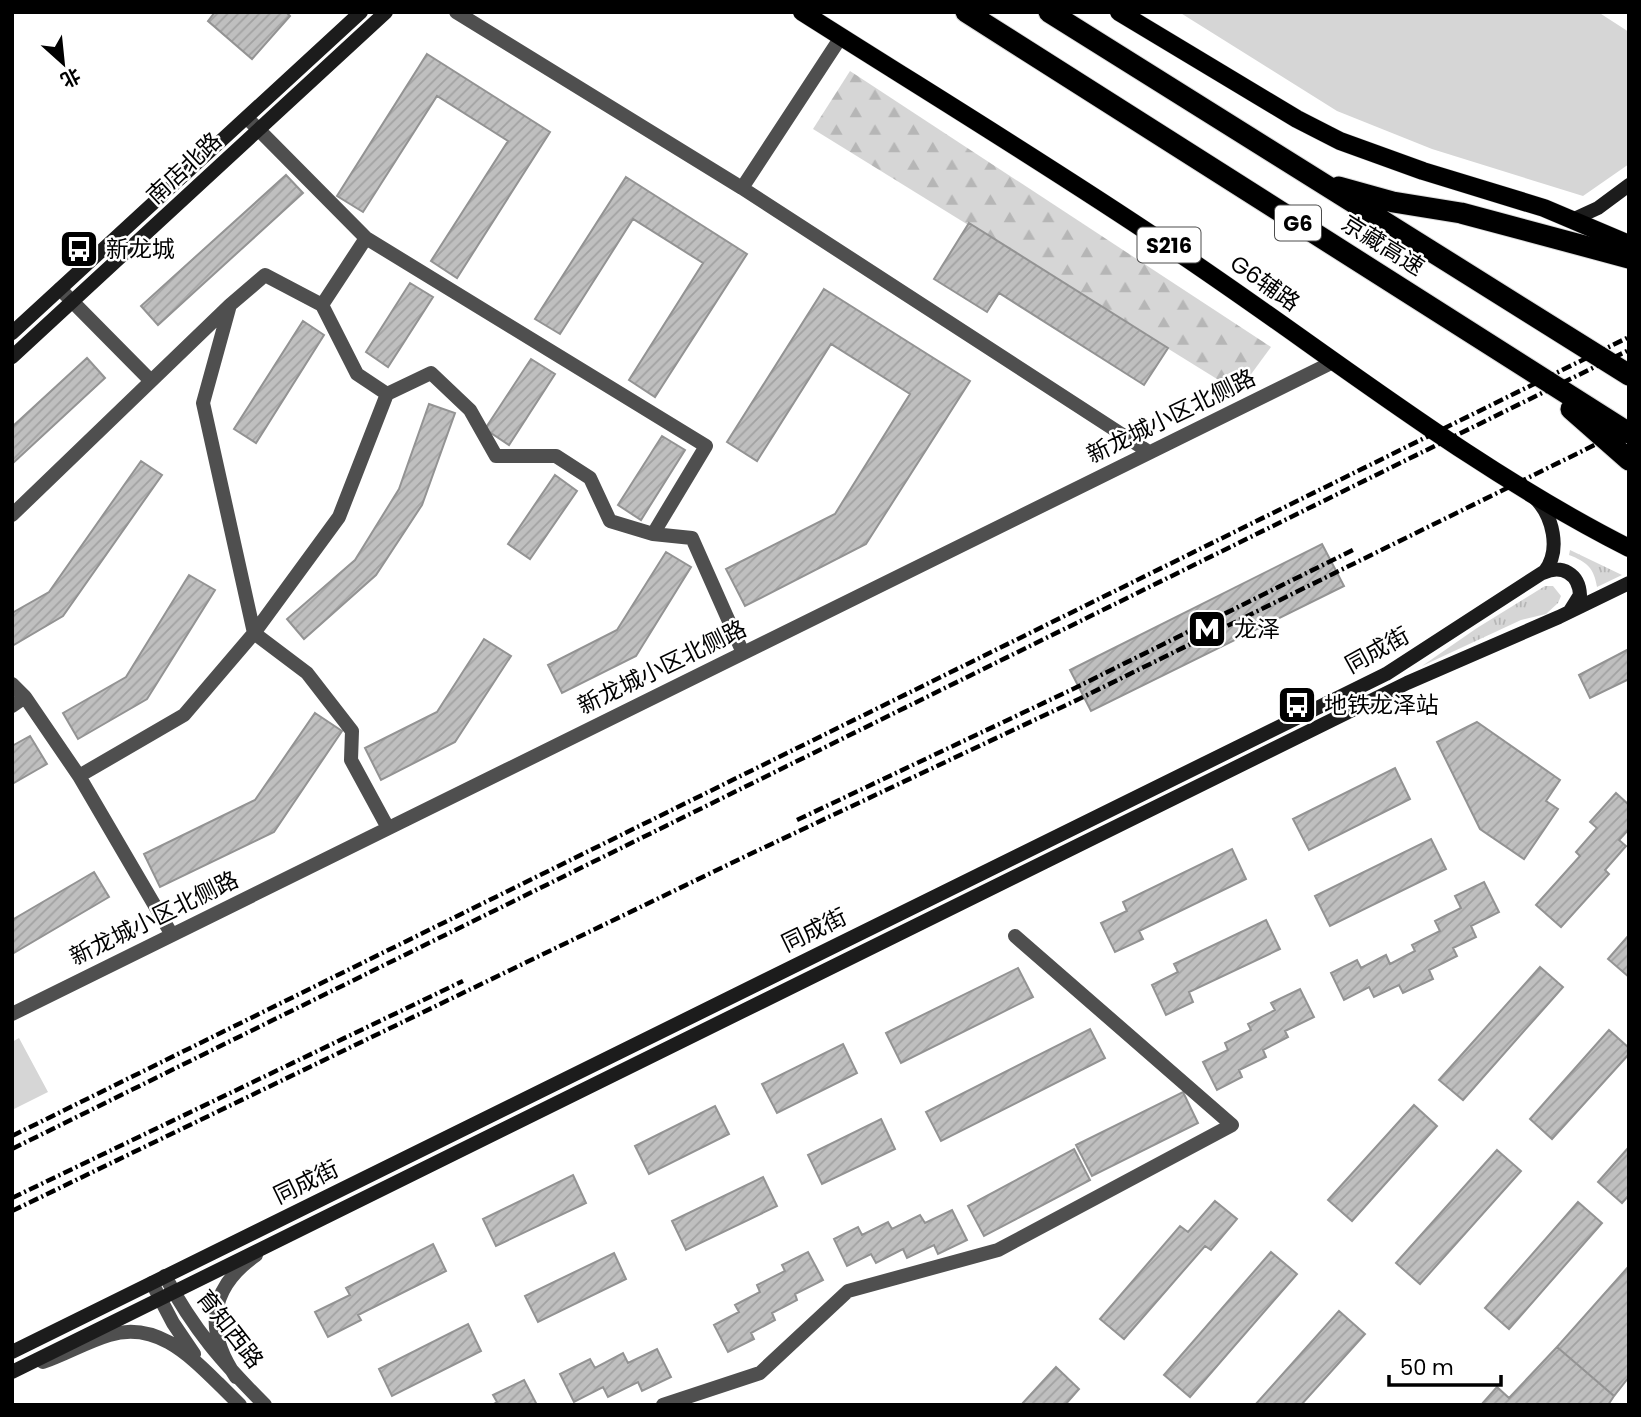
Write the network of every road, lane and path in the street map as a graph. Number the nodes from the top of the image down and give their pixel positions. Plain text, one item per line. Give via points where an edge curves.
1 (362, 12) edge
2 (386, 12) edge
3 (456, 12) edge
4 (802, 12) edge
5 (966, 12) edge
6 (1049, 12) edge
7 (1119, 12) edge
8 (841, 37) junction
9 (247, 118) junction
10 (258, 130) junction
11 (1313, 179) junction
12 (1629, 185) edge
13 (742, 188) junction
14 (1574, 219) junction
15 (366, 238) junction
16 (1629, 244) edge
17 (1629, 258) edge
18 (60, 289) junction
19 (72, 301) junction
20 (322, 304) junction
21 (230, 305) junction
22 (12, 334) edge
23 (12, 357) edge
24 (1333, 362) junction
25 (1517, 362) junction
26 (1629, 375) edge
27 (151, 381) junction
28 (387, 394) junction
29 (1629, 433) edge
30 (1149, 452) junction
31 (1629, 460) edge
32 (1527, 491) junction
33 (12, 515) edge
34 (653, 534) junction
35 (1629, 548) edge
36 (1540, 575) junction
37 (1629, 583) edge
38 (1559, 617) junction
39 (254, 633) junction
40 (743, 653) junction
41 (12, 684) edge
42 (19, 701) edge
43 (79, 776) junction
44 (388, 828) junction
45 (172, 935) junction
46 (1015, 936) dead end
47 (12, 1014) edge
48 (297, 1231) junction
49 (165, 1276) junction
50 (152, 1283) junction
51 (174, 1292) junction
52 (160, 1299) junction
53 (12, 1352) edge
54 (12, 1372) edge
55 (236, 1377) junction
56 (224, 1389) junction
57 (240, 1405) edge
58 (265, 1405) edge
59 (663, 1405) edge

1 - 9 main road, 南店北路
2 - 10 main road, 南店北路
3 - 13 street
4 - 8 main road, G6辅路 / S216
5 - 25 highway, 京藏高速 / G6
6 - 11 highway, 京藏高速 / G6
7 - 14 main road via 1340,141
8 - 13 street
8 - 24 main road, G6辅路 / S216 via 1164,243
9 - 10 street
9 - 18 main road, 南店北路
10 - 15 street
10 - 19 main road, 南店北路
11 - 17 highway
11 - 26 highway, 京藏高速 / G6
12 - 14 main road
13 - 30 street
14 - 16 main road
15 - 20 street
15 - 34 street via 706,446
18 - 19 street
18 - 22 main road, 南店北路
19 - 23 main road, 南店北路
19 - 27 street
20 - 21 street via 265,275
20 - 28 street via 357,373
21 - 27 street
21 - 39 street via 203,403
24 - 30 street, 新龙城小区北侧路
24 - 32 main road, G6辅路 / S216
25 - 29 highway, 京藏高速 / G6
25 - 31 highway
27 - 33 street
28 - 34 street via 431,373 470,410 496,456 556,456 590,478 610,521
28 - 39 street via 339,517
30 - 40 street, 新龙城小区北侧路
32 - 35 main road, G6辅路 / S216
32 - 36 main road via 1540,503 1553,536 1553,555
34 - 40 street via 692,538
36 - 38 main road via 1564,569 1580,586 1577,603
36 - 49 main road, 同成街 via 1386,674
37 - 38 main road, 同成街
38 - 48 main road, 同成街 via 1395,688
39 - 43 street via 184,715
39 - 44 street via 307,673 352,731 351,760
40 - 44 street, 新龙城小区北侧路
41 - 42 street
42 - 43 street
43 - 45 street
44 - 45 street, 新龙城小区北侧路
45 - 47 street, 新龙城小区北侧路
46 - 59 street via 1232,1125 998,1250 848,1291 760,1373
48 - 51 main road, 同成街
48 - 55 street via 252,1258 221,1293 215,1333
49 - 50 main road, 同成街
49 - 51 street, 育知西路
50 - 52 street, 育知西路
50 - 53 main road, 同成街
51 - 52 main road, 同成街
51 - 55 street, 育知西路 via 205,1342
52 - 54 main road, 同成街
52 - 56 street, 育知西路 via 182,1337
54 - 56 street via 107,1335 137,1332 176,1346
55 - 58 street, 育知西路
56 - 57 street, 育知西路

